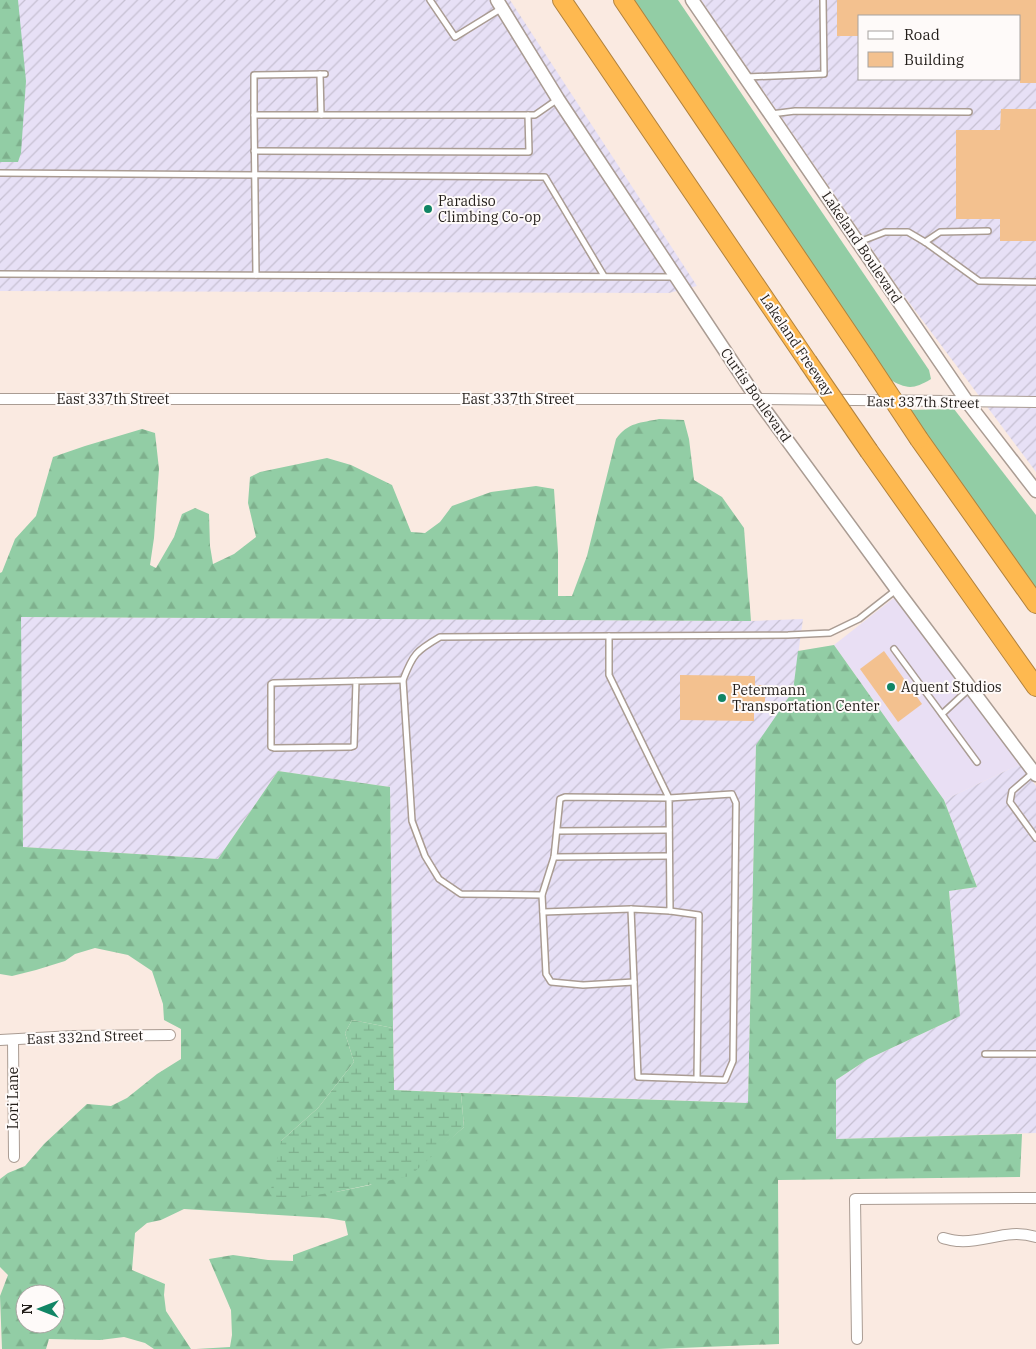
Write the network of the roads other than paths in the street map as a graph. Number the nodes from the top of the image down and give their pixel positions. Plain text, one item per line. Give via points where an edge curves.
1 (430, 0) edge
2 (562, 0) edge
3 (622, 0) edge
4 (692, 0) edge
5 (823, 0) edge
6 (500, 4) edge
7 (745, 77) junction
8 (558, 99) junction
9 (969, 112) dead end
10 (770, 114) junction
11 (254, 115) junction
12 (321, 115) junction
13 (528, 115) junction
14 (254, 151) junction
15 (0, 173) edge
16 (254, 175) junction
17 (988, 231) dead end
18 (925, 242) junction
19 (858, 243) junction
20 (0, 274) edge
21 (256, 275) junction
22 (604, 276) junction
23 (676, 277) junction
24 (1036, 282) edge
25 (0, 399) edge
26 (757, 399) junction
27 (968, 402) junction
28 (1036, 402) edge
29 (1036, 492) edge
30 (897, 590) junction
31 (1036, 604) edge
32 (609, 636) junction
33 (894, 649) dead end
34 (403, 680) junction
35 (356, 681) junction
36 (970, 687) junction
37 (1036, 688) edge
38 (942, 714) junction
39 (977, 762) dead end
40 (1035, 773) edge
41 (669, 798) junction
42 (669, 830) junction
43 (557, 831) junction
44 (1036, 838) edge
45 (669, 856) junction
46 (554, 857) junction
47 (542, 895) junction
48 (631, 909) junction
49 (670, 911) junction
50 (543, 912) junction
51 (634, 982) junction
52 (170, 1035) dead end
53 (0, 1040) edge
54 (13, 1040) junction
55 (985, 1054) dead end
56 (1036, 1054) edge
57 (697, 1079) junction
58 (14, 1157) dead end
59 (1036, 1198) edge
60 (1036, 1237) edge
61 (943, 1238) dead end
62 (857, 1339) dead end

1 - 6 lane via 455,38
2 - 37 highway, Lakeland Freeway, bridge via 869,451
3 - 31 highway, bridge via 919,439
4 - 7 street, Lakeland Boulevard
5 - 7 lane via 824,74
6 - 8 street, Curtis Boulevard
7 - 10 street, Lakeland Boulevard
8 - 13 lane via 536,115
8 - 23 street, Curtis Boulevard
9 - 10 lane via 795,111
10 - 19 street, Lakeland Boulevard
11 - 12 lane
11 - 12 lane via 254,75 323,74
11 - 14 lane
12 - 13 lane
13 - 14 lane via 529,152
14 - 16 lane
15 - 16 lane
16 - 21 lane
16 - 22 lane via 545,177
17 - 18 lane via 940,232
18 - 19 lane via 908,232 885,232
18 - 24 lane via 979,281
19 - 27 street, Lakeland Boulevard
20 - 21 lane
21 - 22 lane
22 - 23 lane
23 - 26 street, Curtis Boulevard
25 - 26 street, East 337th Street
26 - 27 street, East 337th Street
26 - 30 street, Curtis Boulevard
27 - 28 street, East 337th Street
27 - 29 street, Lakeland Boulevard
30 - 32 lane via 859,619 830,633
30 - 36 street, Curtis Boulevard
32 - 34 lane via 440,637 421,648 410,661
32 - 41 lane via 609,675
33 - 38 lane
34 - 35 lane
34 - 47 lane via 412,821 425,856 439,880 461,894
35 - 35 lane via 271,684 272,747 354,746
36 - 38 lane
36 - 40 street, Curtis Boulevard
38 - 39 lane
40 - 44 lane via 1012,791 1010,802
41 - 42 lane
41 - 43 lane via 565,797 560,799
41 - 57 lane via 732,794 736,803 733,1061 725,1080
42 - 43 lane
42 - 45 lane
43 - 46 lane
45 - 46 lane
45 - 49 lane
46 - 47 lane
47 - 50 lane
48 - 49 lane
48 - 50 lane
48 - 51 lane
49 - 57 lane via 699,915
50 - 51 lane via 546,974 551,982 583,985
51 - 57 lane via 638,1077
52 - 54 street, East 332nd Street
53 - 54 street, East 332nd Street
54 - 58 street, Lori Lane
55 - 56 lane
59 - 62 street via 855,1199
60 - 61 street via 1012,1233 972,1241

